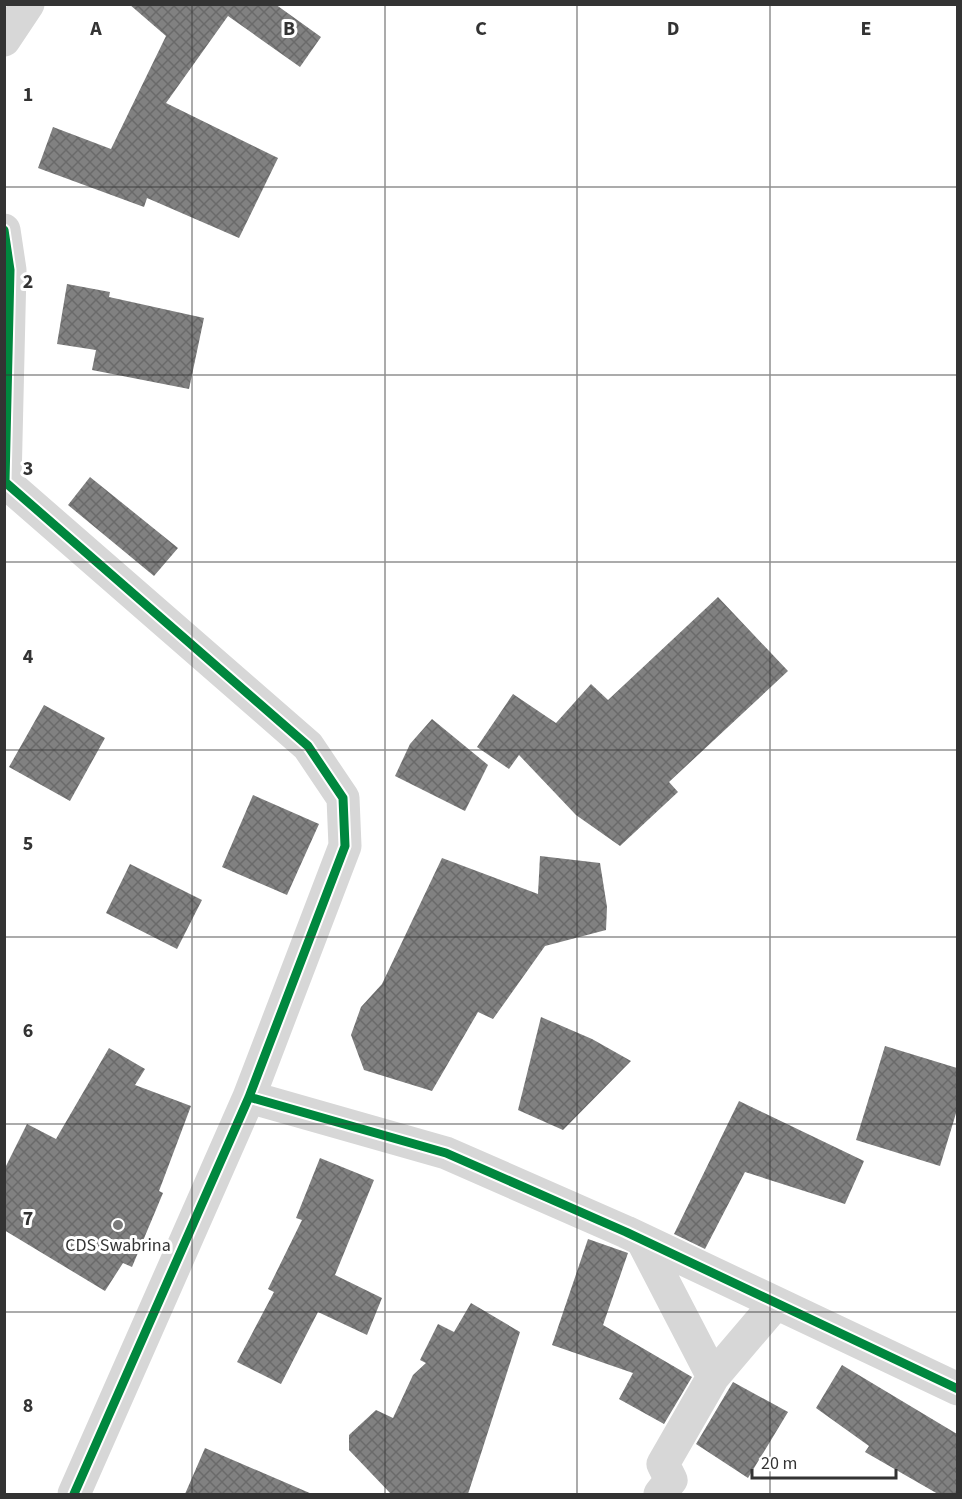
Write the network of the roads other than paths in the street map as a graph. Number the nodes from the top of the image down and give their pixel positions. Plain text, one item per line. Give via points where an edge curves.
1 (28, 4) edge
2 (4, 40) edge
3 (4, 230) edge
4 (249, 1097) junction
5 (642, 1240) junction
6 (776, 1303) junction
7 (713, 1377) junction
8 (957, 1389) edge
9 (74, 1494) edge
10 (660, 1494) edge

1 - 2 street
3 - 4 street via 10,270 5,482 308,746 343,798 345,846
4 - 5 street via 446,1153
4 - 9 street
5 - 6 street
5 - 7 street
6 - 7 street
6 - 8 street
7 - 10 street via 663,1464 671,1480

